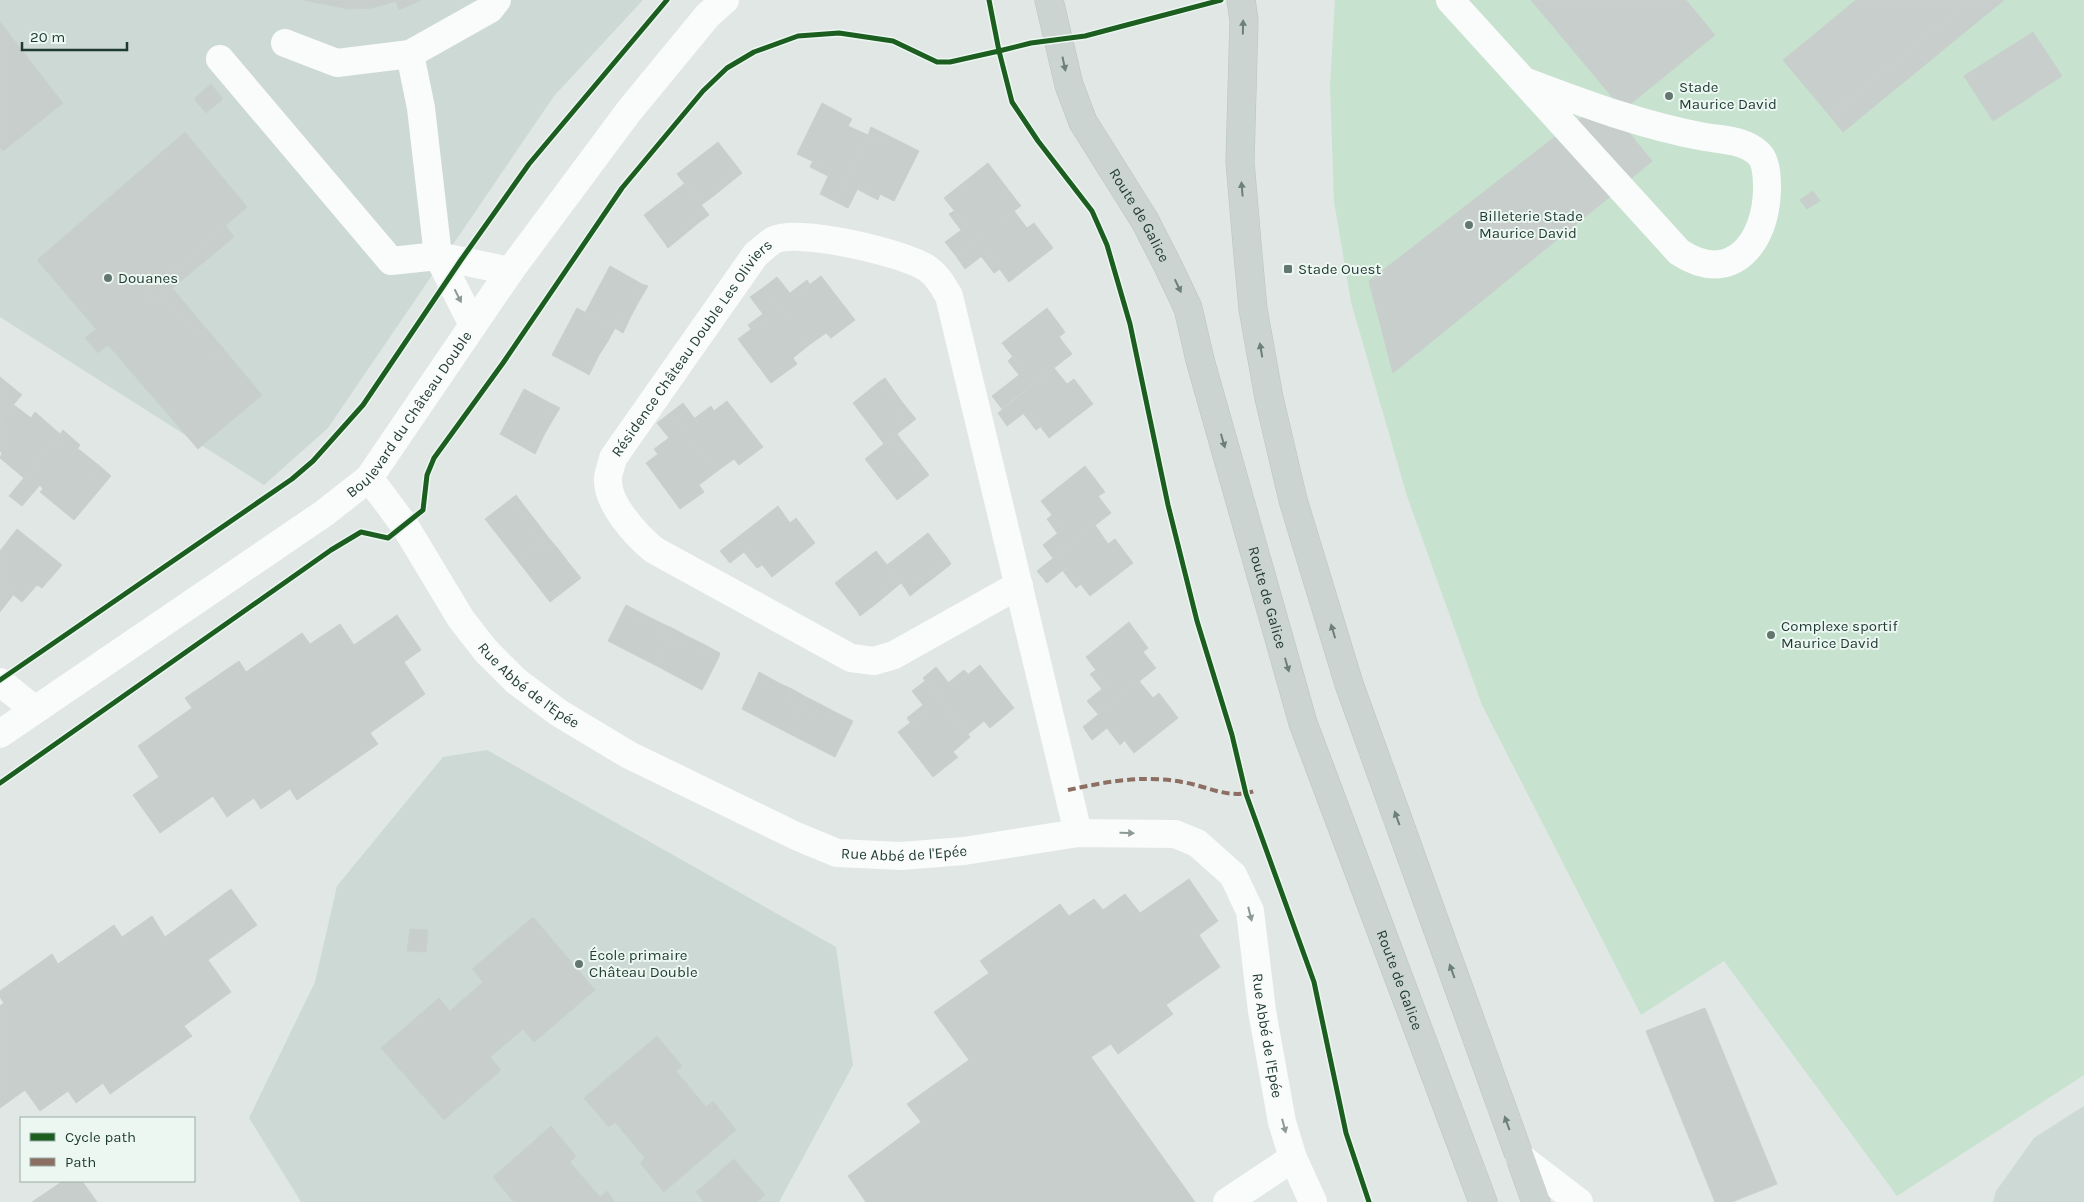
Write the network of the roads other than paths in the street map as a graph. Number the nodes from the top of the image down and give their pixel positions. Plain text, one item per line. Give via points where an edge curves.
1 (497, 0) edge
2 (725, 0) edge
3 (1049, 0) edge
4 (1241, 0) edge
5 (1450, 0) edge
6 (285, 43) dead end
7 (410, 54) junction
8 (220, 59) dead end
9 (1527, 82) junction
10 (438, 256) junction
11 (510, 271) junction
12 (473, 325) junction
13 (370, 478) junction
14 (1019, 584) junction
15 (0, 682) edge
16 (35, 710) junction
17 (0, 734) edge
18 (1078, 833) junction
19 (1519, 1156) junction
20 (1293, 1158) junction
21 (1227, 1202) edge
22 (1313, 1202) edge
23 (1483, 1202) edge
24 (1536, 1202) edge
25 (1579, 1202) edge

1 - 7 street via 490,9
2 - 11 street, Boulevard du Château Double via 708,15 629,111
3 -> 23 main road, Route de Galice via 1069,85 1083,122 1145,221 1188,308 1304,723
19 -> 4 main road via 1349,684 1293,500 1269,398 1248,255 1240,162 1244,20
5 - 9 street
6 - 7 street via 337,63
7 - 10 street via 421,108
8 - 10 street via 391,260
9 - 9 street via 1678,252 1706,265 1731,262 1757,238 1767,211 1768,175 1760,154 1740,142 1678,132 1602,110
10 - 11 street
10 -> 12 street
11 - 12 street, Boulevard du Château Double
12 - 13 street, Boulevard du Château Double
13 - 16 street, Boulevard du Château Double via 323,514
13 - 18 street, Rue Abbé de l'Epée via 486,651 516,681 559,713 629,755 770,824 838,852 901,856 928,854
14 - 14 street, Résidence Château Double Les Oliviers via 949,296 938,278 910,260 841,242 794,236 775,239 756,254 614,458 608,482 617,508 634,533 654,550 851,658 874,661 894,655
14 - 18 street, Résidence Château Double Les Oliviers
15 - 16 street
16 - 17 street, Boulevard du Château Double
18 -> 20 street, Rue Abbé de l'Epée via 1175,834 1197,843 1233,875 1250,911 1262,1011 1282,1122
19 - 24 main road
19 - 25 street
20 - 21 street
20 - 22 street, Rue Abbé de l'Epée

